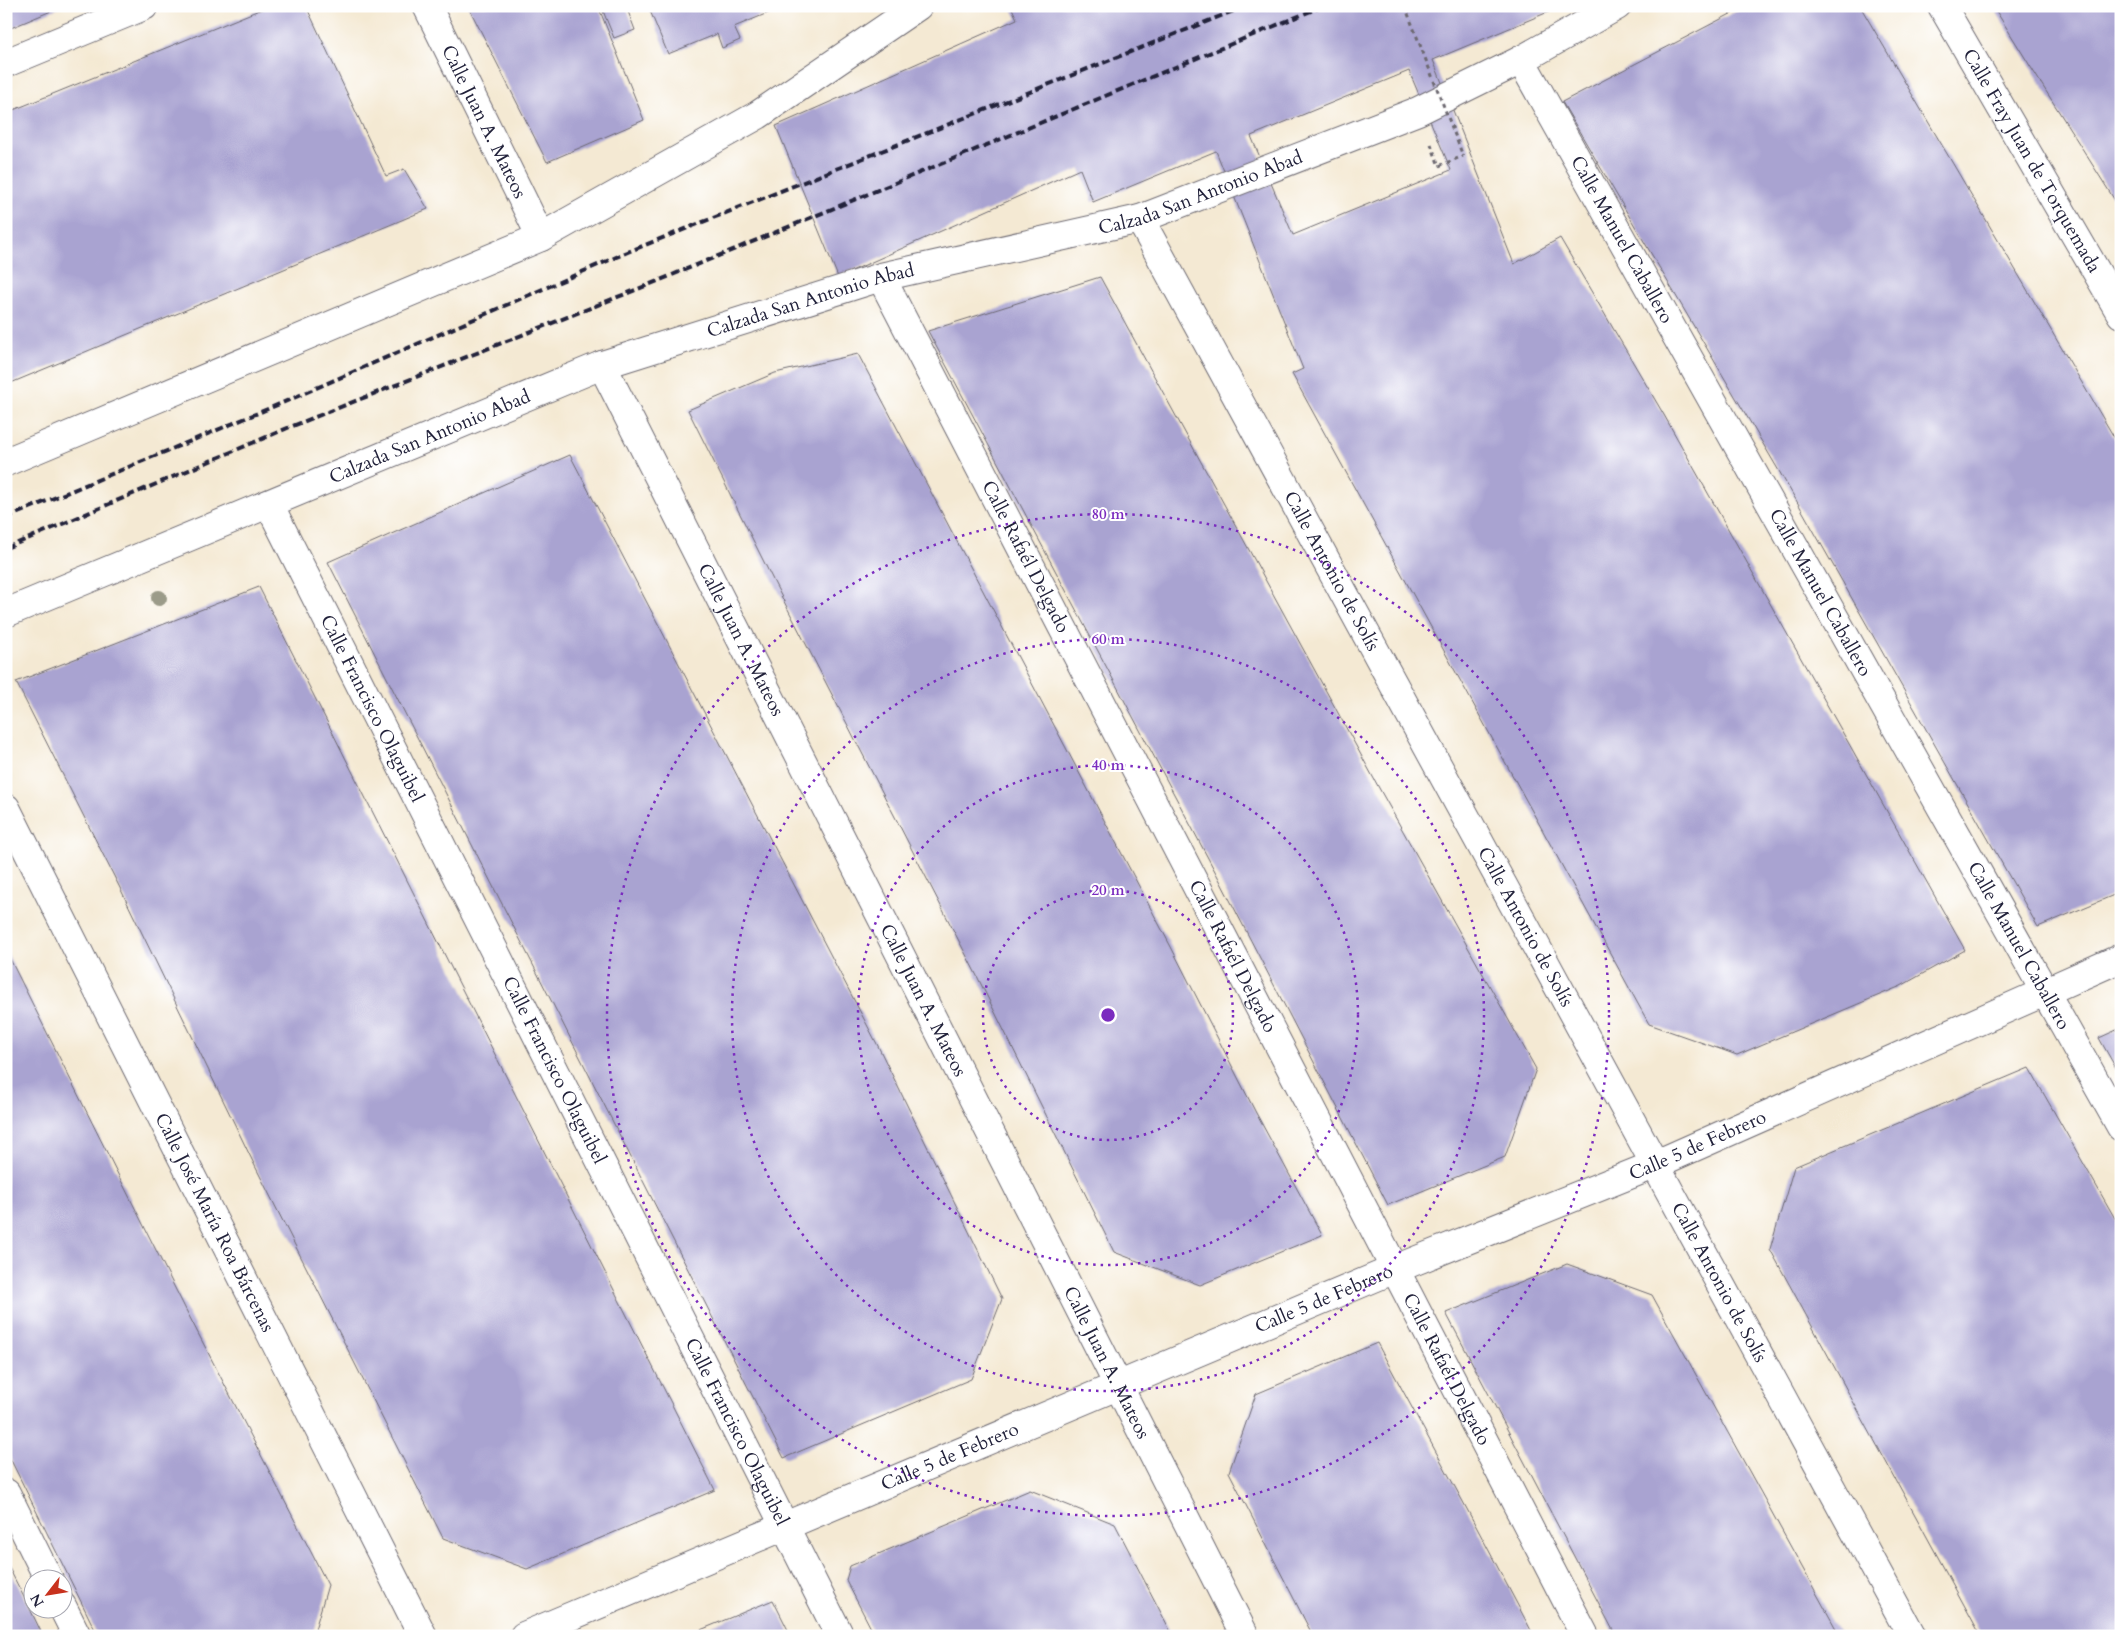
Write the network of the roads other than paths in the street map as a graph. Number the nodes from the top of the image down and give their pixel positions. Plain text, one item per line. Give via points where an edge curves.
1 (144, 6) edge
2 (427, 6) edge
3 (918, 6) edge
4 (1617, 6) edge
5 (1942, 6) edge
6 (1521, 60) junction
7 (6, 63) edge
8 (1140, 219) junction
9 (542, 236) junction
10 (881, 278) junction
11 (2121, 314) edge
12 (602, 365) junction
13 (6, 462) edge
14 (269, 504) junction
15 (6, 613) edge
16 (6, 808) edge
17 (2121, 958) edge
18 (2044, 991) junction
19 (2121, 1127) edge
20 (1654, 1165) junction
21 (1395, 1269) junction
22 (1118, 1385) junction
23 (6, 1493) edge
24 (785, 1527) junction
25 (44, 1570) edge
26 (69, 1620) edge
27 (77, 1636) edge
28 (422, 1636) edge
29 (524, 1636) edge
30 (840, 1636) edge
31 (1245, 1636) edge
32 (1585, 1636) edge
33 (1912, 1636) edge

1 - 7 main road
2 - 9 main road, Calle Juan A. Mateos
3 - 9 main road via 758,116
4 - 6 main road, Calzada San Antonio Abad
5 - 11 main road, Calle Fray Juan de Torquemada
6 - 8 main road, Calzada San Antonio Abad via 1418,111
6 - 18 main road, Calle Manuel Caballero
8 - 10 main road, Calzada San Antonio Abad
8 - 20 main road, Calle Antonio de Solís
9 - 13 main road
10 - 12 main road, Calzada San Antonio Abad
10 - 21 main road, Calle Rafaél Delgado
12 - 14 main road, Calzada San Antonio Abad
12 - 22 main road, Calle Juan A. Mateos
14 - 15 main road, Calzada San Antonio Abad
14 - 24 main road, Calle Francisco Olaguibel
16 - 28 main road, Calle José María Roa Bárcenas
17 - 18 main road, Calle 5 de Febrero
18 - 19 main road, Calle Manuel Caballero
18 - 20 main road, Calle 5 de Febrero
20 - 21 main road, Calle 5 de Febrero
20 - 33 main road, Calle Antonio de Solís
21 - 22 main road, Calle 5 de Febrero
21 - 32 main road, Calle Rafaél Delgado
22 - 24 main road, Calle 5 de Febrero
22 - 31 main road, Calle Juan A. Mateos
23 - 25 main road
24 - 29 main road, Calle 5 de Febrero
24 - 30 main road, Calle Francisco Olaguibel
26 - 27 main road

